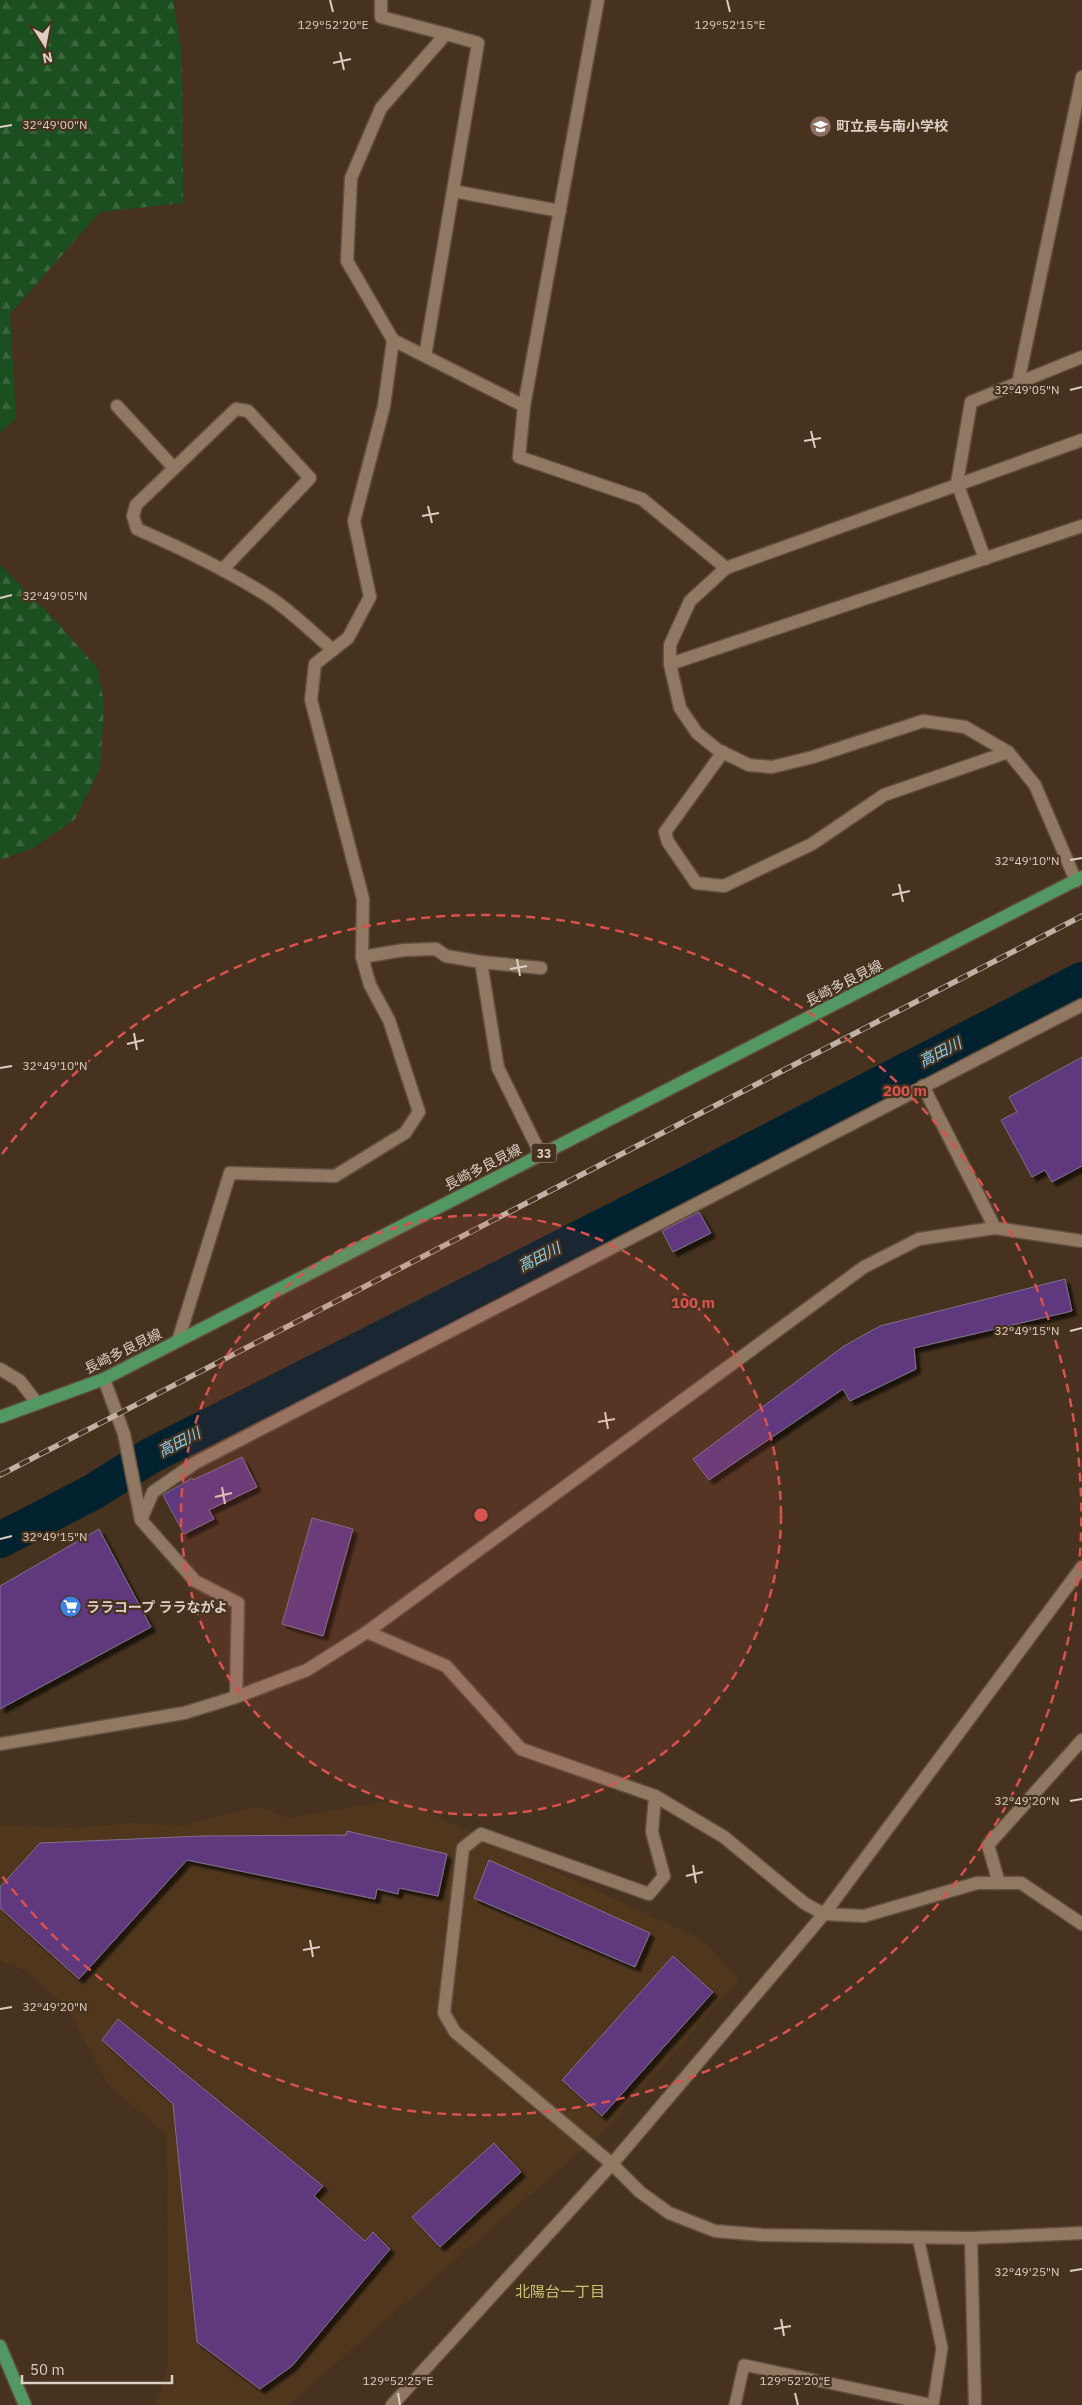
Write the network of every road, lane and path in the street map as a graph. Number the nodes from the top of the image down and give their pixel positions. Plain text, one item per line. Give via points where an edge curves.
1 (380, 0) edge
2 (598, 0) edge
3 (446, 34) junction
4 (1082, 77) edge
5 (453, 191) junction
6 (560, 211) junction
7 (393, 340) junction
8 (425, 356) junction
9 (1082, 357) edge
10 (1018, 383) junction
11 (117, 406) dead end
12 (524, 406) junction
13 (1082, 440) edge
14 (174, 468) junction
15 (957, 483) junction
16 (1082, 526) edge
17 (985, 558) junction
18 (726, 568) junction
19 (222, 570) junction
20 (333, 650) junction
21 (670, 664) junction
22 (723, 752) junction
23 (1008, 752) junction
24 (1079, 879) edge
25 (362, 957) junction
26 (481, 962) junction
27 (541, 968) dead end
28 (1082, 1005) edge
29 (924, 1086) junction
30 (541, 1154) junction
31 (995, 1228) junction
32 (1082, 1241) edge
33 (178, 1341) junction
34 (0, 1369) edge
35 (104, 1379) junction
36 (37, 1403) junction
37 (0, 1417) edge
38 (141, 1520) junction
39 (1082, 1567) edge
40 (367, 1632) junction
41 (236, 1697) junction
42 (1082, 1740) edge
43 (0, 1744) edge
44 (655, 1796) junction
45 (999, 1883) junction
46 (824, 1914) junction
47 (1082, 1924) edge
48 (612, 2164) junction
49 (1082, 2233) edge
50 (918, 2237) junction
51 (972, 2238) junction
52 (0, 2346) edge
53 (25, 2405) edge
54 (392, 2405) edge
55 (735, 2405) edge
56 (933, 2405) edge
57 (975, 2405) edge

1 - 3 street via 380,17
2 - 6 street
3 - 5 street via 478,43
3 - 7 street via 382,108 351,178 347,261
4 - 10 street
5 - 6 street
5 - 8 street
6 - 12 street
7 - 8 street
7 - 20 street via 384,406 354,521 370,597 348,638
8 - 12 street
9 - 10 street
10 - 15 street via 971,402
11 - 14 street
12 - 18 street via 519,457 642,498
13 - 15 street
14 - 19 street via 136,505 133,516 137,529
14 - 19 street via 236,409 248,411 310,478
15 - 17 street
15 - 18 street
16 - 17 street
17 - 21 street
18 - 21 street via 690,601 670,645
19 - 20 street via 272,599
20 - 25 street via 315,664 311,700 363,899
21 - 22 street via 680,708 697,733
22 - 23 street via 749,765 772,767 923,721 966,727
22 - 23 street via 665,832 668,842 696,883 724,886 812,844 884,794
23 - 24 street via 1035,785
24 - 30 main road, 長崎多良見線 / 33
25 - 26 street via 436,949 446,956
25 - 33 street via 370,984 389,1020 419,1112 406,1133 335,1176 230,1173
26 - 27 street
26 - 30 street via 498,1068
28 - 29 street
29 - 31 street
29 - 38 street via 195,1463 153,1492
30 - 33 main road, 長崎多良見線 / 33
31 - 32 street
31 - 40 street via 920,1240 864,1267
33 - 35 main road, 長崎多良見線 / 33
34 - 36 street via 20,1381
35 - 36 main road, 長崎多良見線 / 33
35 - 38 street via 126,1442
36 - 37 main road, 長崎多良見線 / 33
38 - 41 street via 195,1581 238,1603
39 - 46 street
40 - 41 street via 307,1670
40 - 44 street via 446,1666 522,1749
41 - 43 street via 184,1713
42 - 45 street via 988,1844
44 - 46 street via 724,1837 804,1903
44 - 48 street via 652,1832 664,1876 649,1894 481,1834 463,1848 444,2013 455,2032
45 - 46 street via 976,1883 864,1916
45 - 47 street via 1021,1883
46 - 48 street
48 - 50 street via 640,2192 669,2213 715,2231 762,2235
48 - 54 street
49 - 51 street
50 - 51 street
50 - 56 lane via 942,2348
51 - 57 street
52 - 53 main road
55 - 56 lane via 744,2365

